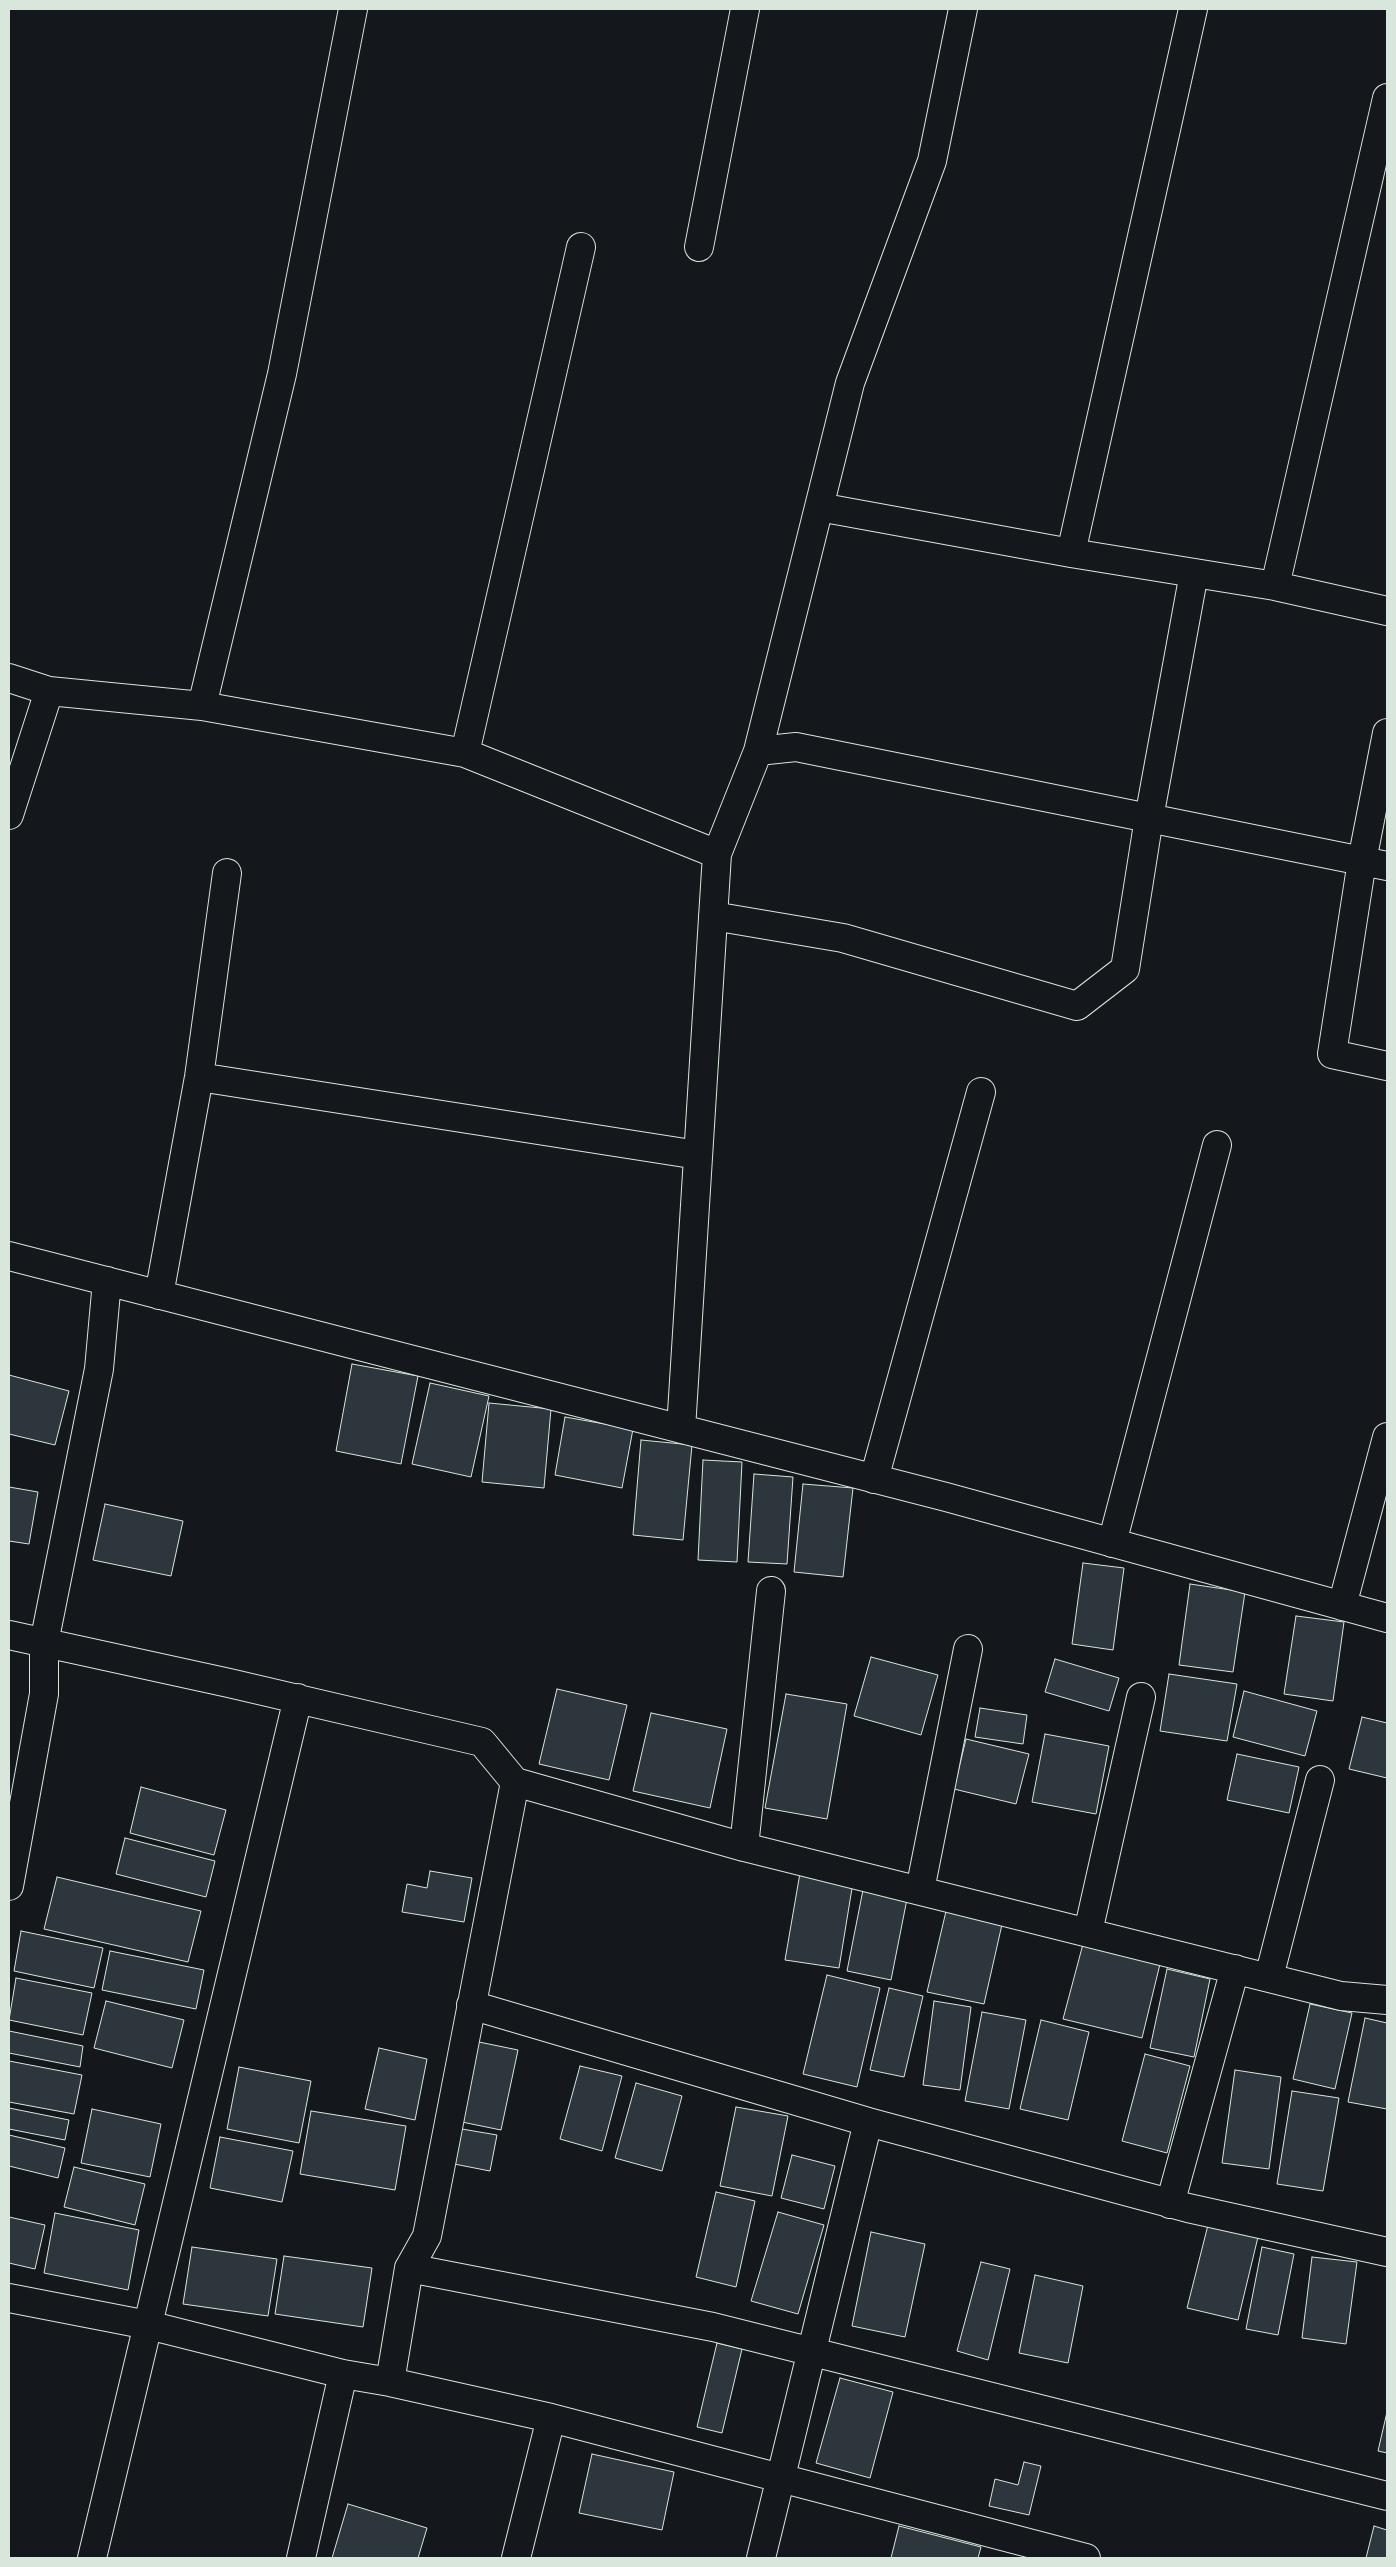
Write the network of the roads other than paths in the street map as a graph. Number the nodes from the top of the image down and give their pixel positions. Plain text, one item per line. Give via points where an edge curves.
1 (353, 9) edge
2 (745, 9) edge
3 (963, 9) edge
4 (1193, 9) edge
5 (1387, 98) edge
6 (581, 247) dead end
7 (699, 247) dead end
8 (819, 507) junction
9 (1071, 553) junction
10 (1194, 573) junction
11 (1275, 586) junction
12 (1387, 612) edge
13 (9, 678) edge
14 (49, 691) junction
15 (202, 706) junction
16 (1387, 732) edge
17 (758, 751) junction
18 (465, 753) junction
19 (9, 815) edge
20 (1149, 818) junction
21 (717, 854) junction
22 (1375, 863) edge
23 (226, 873) dead end
24 (713, 916) junction
25 (1387, 1066) edge
26 (199, 1077) junction
27 (980, 1092) dead end
28 (1217, 1145) dead end
29 (698, 1155) junction
30 (9, 1256) edge
31 (106, 1281) junction
32 (158, 1295) junction
33 (681, 1429) junction
34 (1387, 1437) edge
35 (874, 1479) junction
36 (1112, 1543) junction
37 (771, 1591) dead end
38 (1342, 1606) junction
39 (1387, 1618) edge
40 (9, 1636) edge
41 (44, 1643) junction
42 (968, 1649) dead end
43 (1141, 1697) dead end
44 (298, 1698) junction
45 (1320, 1780) dead end
46 (515, 1782) junction
47 (744, 1847) junction
48 (9, 1886) edge
49 (920, 1890) junction
50 (1088, 1932) junction
51 (1235, 1969) junction
52 (1269, 1977) junction
53 (1387, 2000) edge
54 (471, 2005) junction
55 (868, 2122) junction
56 (1170, 2204) junction
57 (1387, 2252) edge
58 (409, 2268) junction
59 (9, 2298) edge
60 (148, 2325) junction
61 (812, 2352) junction
62 (343, 2374) junction
63 (390, 2382) junction
64 (551, 2418) junction
65 (781, 2478) junction
66 (1387, 2496) edge
67 (1004, 2547) edge
68 (92, 2558) edge
69 (301, 2558) edge
70 (516, 2558) edge
71 (761, 2558) edge
72 (1086, 2558) edge

1 - 15 street via 282,374
2 - 7 street
3 - 8 street via 932,161 850,384
4 - 9 street
5 - 11 street
6 - 18 street
8 - 9 street
8 - 17 street
9 - 10 street
10 - 11 street
10 - 20 street
11 - 12 street
13 - 14 street
14 - 15 street
14 - 19 street
15 - 18 street
16 - 22 street
17 - 20 street via 796,746
17 - 21 street
18 - 21 street
20 - 22 street
20 - 24 street via 1125,969 1077,1006 843,938
21 - 24 street
22 - 25 street via 1332,1054
23 - 26 street
24 - 29 street
26 - 29 street
26 - 32 street
27 - 35 street
28 - 36 street
29 - 33 street
30 - 31 street
31 - 32 street
31 - 41 street via 100,1370
32 - 33 street
33 - 35 street
34 - 38 street
35 - 36 street
36 - 38 street
37 - 47 street
38 - 39 street
40 - 41 street
41 - 44 street
41 - 48 street via 44,1694
42 - 49 street
43 - 50 street
44 - 46 street via 482,1742
44 - 60 street
45 - 52 street
46 - 47 street
46 - 54 street
47 - 49 street
49 - 50 street
50 - 51 street
51 - 52 street
51 - 56 street
52 - 53 street via 1341,1996
54 - 55 street
54 - 58 street via 427,2236
55 - 56 street
55 - 61 street
56 - 57 street
58 - 61 street via 713,2327
58 - 63 street
59 - 60 street
60 - 62 street
60 - 68 street
61 - 65 street
61 - 66 street
62 - 63 street
62 - 69 street
63 - 64 street
64 - 65 street
64 - 70 street
65 - 67 street
65 - 71 street
67 - 72 street

